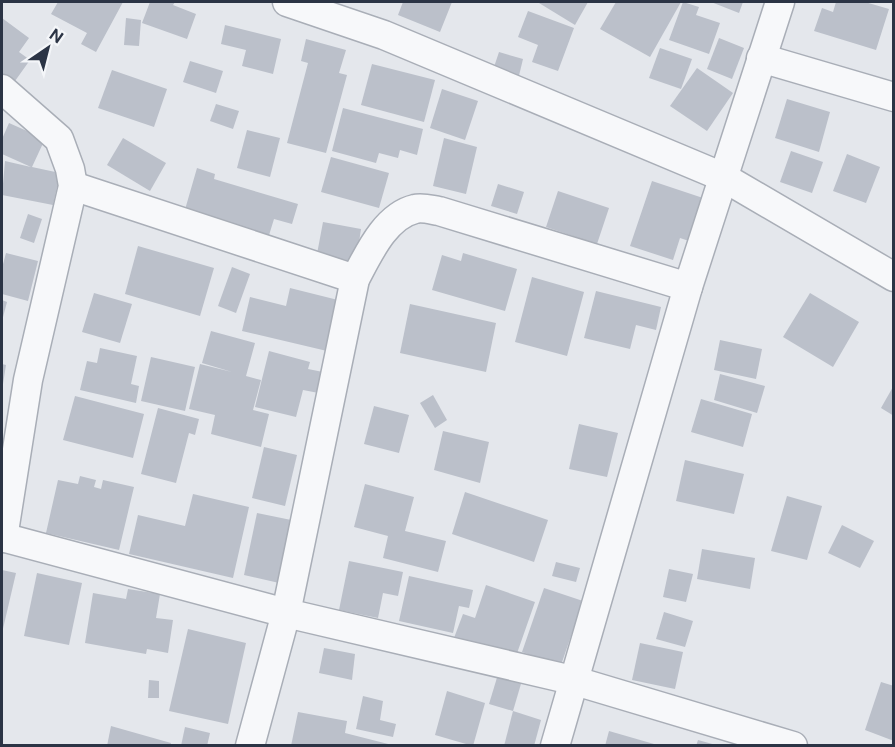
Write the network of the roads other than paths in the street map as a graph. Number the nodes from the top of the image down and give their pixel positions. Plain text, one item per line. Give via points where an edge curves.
1 (287, 2) edge
2 (780, 2) edge
3 (761, 58) junction
4 (2, 90) edge
5 (894, 97) edge
6 (723, 177) junction
7 (73, 186) junction
8 (894, 277) edge
9 (355, 279) junction
10 (688, 287) junction
11 (2, 538) edge
12 (286, 613) junction
13 (572, 680) junction
14 (250, 746) edge
15 (555, 746) edge
16 (792, 746) edge

1 - 6 street via 384,35
2 - 3 street
3 - 5 street
3 - 6 street
4 - 7 street via 59,139
6 - 8 street
6 - 10 street
7 - 9 street
7 - 11 street via 28,380
9 - 10 street via 377,238 391,223 415,209 439,211
9 - 12 street
10 - 13 street
11 - 12 street
12 - 13 street
12 - 14 street
13 - 15 street
13 - 16 street

